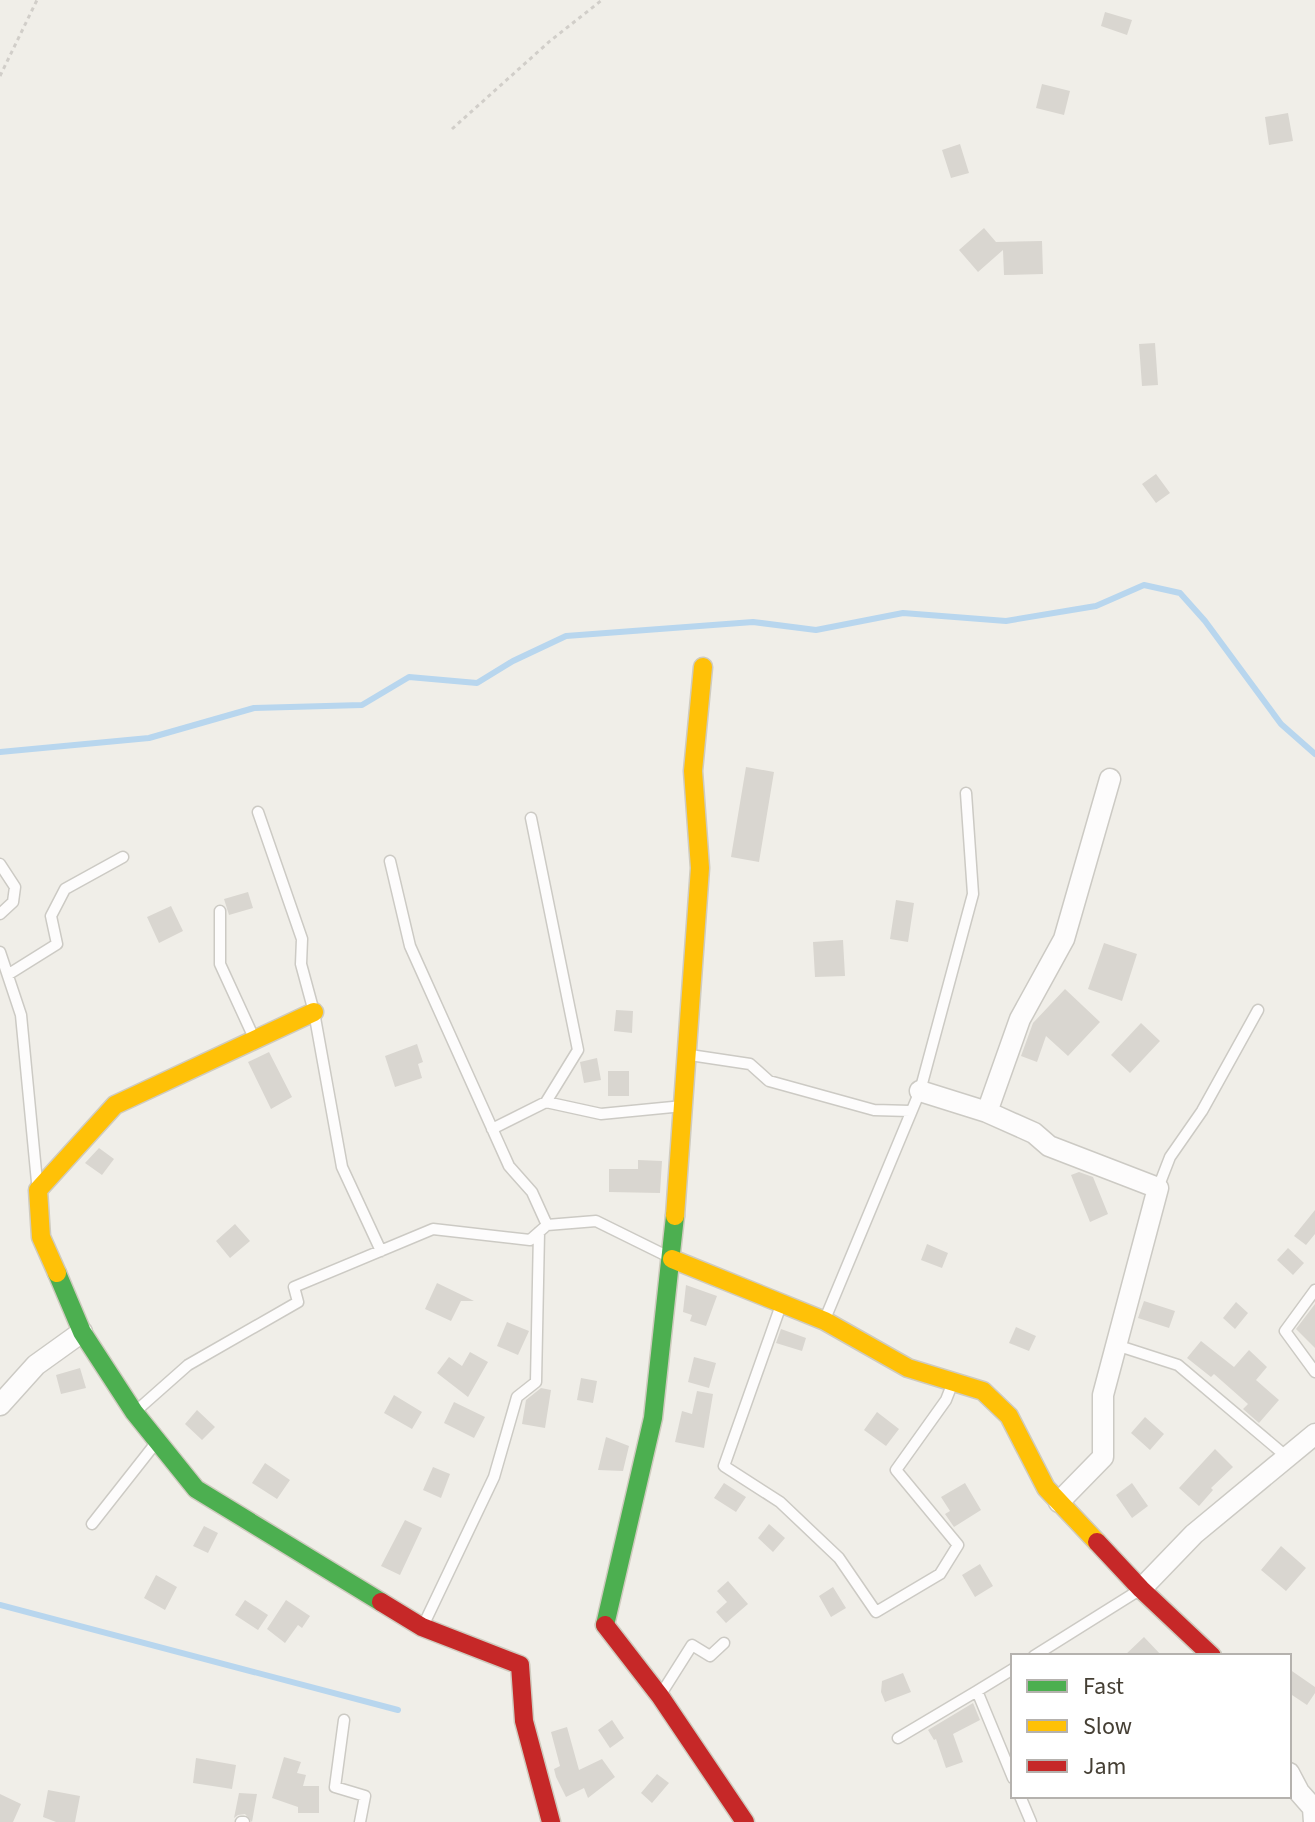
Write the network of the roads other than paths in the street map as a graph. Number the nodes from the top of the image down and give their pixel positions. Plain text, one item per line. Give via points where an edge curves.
1 (703, 667) dead end
2 (1110, 779) dead end
3 (966, 793) dead end
4 (258, 812) dead end
5 (531, 818) dead end
6 (123, 857) dead end
7 (390, 861) dead end
8 (0, 864) edge
9 (220, 911) dead end
10 (0, 914) edge
11 (0, 952) edge
12 (9, 974) junction
13 (1258, 1010) dead end
14 (314, 1012) junction
15 (255, 1040) junction
16 (688, 1055) junction
17 (920, 1091) junction
18 (546, 1102) junction
19 (684, 1106) junction
20 (910, 1111) junction
21 (987, 1112) junction
22 (492, 1129) junction
23 (1158, 1188) junction
24 (38, 1190) junction
25 (543, 1228) junction
26 (381, 1251) junction
27 (672, 1259) junction
28 (1315, 1290) edge
29 (782, 1303) junction
30 (825, 1321) junction
31 (82, 1332) junction
32 (1116, 1345) junction
33 (1315, 1372) edge
34 (953, 1382) junction
35 (0, 1405) edge
36 (134, 1412) junction
37 (1315, 1434) edge
38 (157, 1440) junction
39 (1287, 1457) junction
40 (1059, 1502) junction
41 (92, 1524) dead end
42 (1141, 1589) junction
43 (422, 1627) junction
44 (724, 1643) dead end
45 (1037, 1654) edge
46 (1210, 1654) edge
47 (1011, 1670) edge
48 (977, 1691) junction
49 (660, 1696) junction
50 (344, 1720) dead end
51 (898, 1738) dead end
52 (1011, 1773) edge
53 (1291, 1777) edge
54 (1021, 1798) edge
55 (1314, 1812) edge
56 (737, 1819) edge
57 (360, 1822) edge
58 (551, 1822) edge
59 (1031, 1822) edge

1 - 16 street via 693,771 700,868
2 - 21 street via 1064,939 1020,1019
3 - 17 lane via 973,894
4 - 14 lane via 302,939 301,964
5 - 18 lane via 578,1050
6 - 12 lane via 65,889 51,916 57,944
7 - 22 lane via 410,946
8 - 10 lane via 15,887 13,902
9 - 15 lane via 220,964
11 - 12 lane
12 - 24 lane via 21,1015
13 - 23 lane via 1170,1157
14 - 15 street
14 - 26 lane via 342,1167
15 - 24 street via 115,1105
16 - 19 street
16 - 20 lane via 750,1064 769,1081 874,1110
17 - 20 lane
17 - 21 street
18 - 19 lane via 601,1114
18 - 22 lane
19 - 27 street
20 - 30 lane
21 - 23 street via 1034,1133 1049,1146
22 - 25 lane via 509,1166 532,1192
23 - 32 street
24 - 31 street via 41,1237
25 - 26 lane via 530,1240 433,1229
25 - 27 lane via 596,1221
25 - 43 lane via 536,1382 517,1397 494,1477
26 - 36 lane via 294,1287 298,1302 188,1365
27 - 29 street
27 - 49 street via 653,1418 605,1626
28 - 33 lane via 1285,1331
29 - 30 street
29 - 34 lane via 724,1466 780,1502 839,1558 876,1612 940,1574 958,1545 896,1470
30 - 34 street via 908,1368
31 - 35 street via 36,1365
31 - 36 street
32 - 39 lane via 1178,1365
32 - 40 street via 1103,1395 1103,1457
34 - 40 street via 983,1391 1009,1416 1046,1488
36 - 38 street
37 - 39 street
38 - 41 lane
38 - 43 street via 196,1489
39 - 42 street via 1194,1534
40 - 42 street
42 - 45 lane
42 - 46 street
43 - 58 street via 520,1665 524,1721
44 - 49 lane via 710,1656 692,1645
47 - 48 lane
48 - 51 lane
48 - 52 lane
49 - 56 street
50 - 57 lane via 335,1787 365,1796
53 - 55 street
54 - 59 lane

